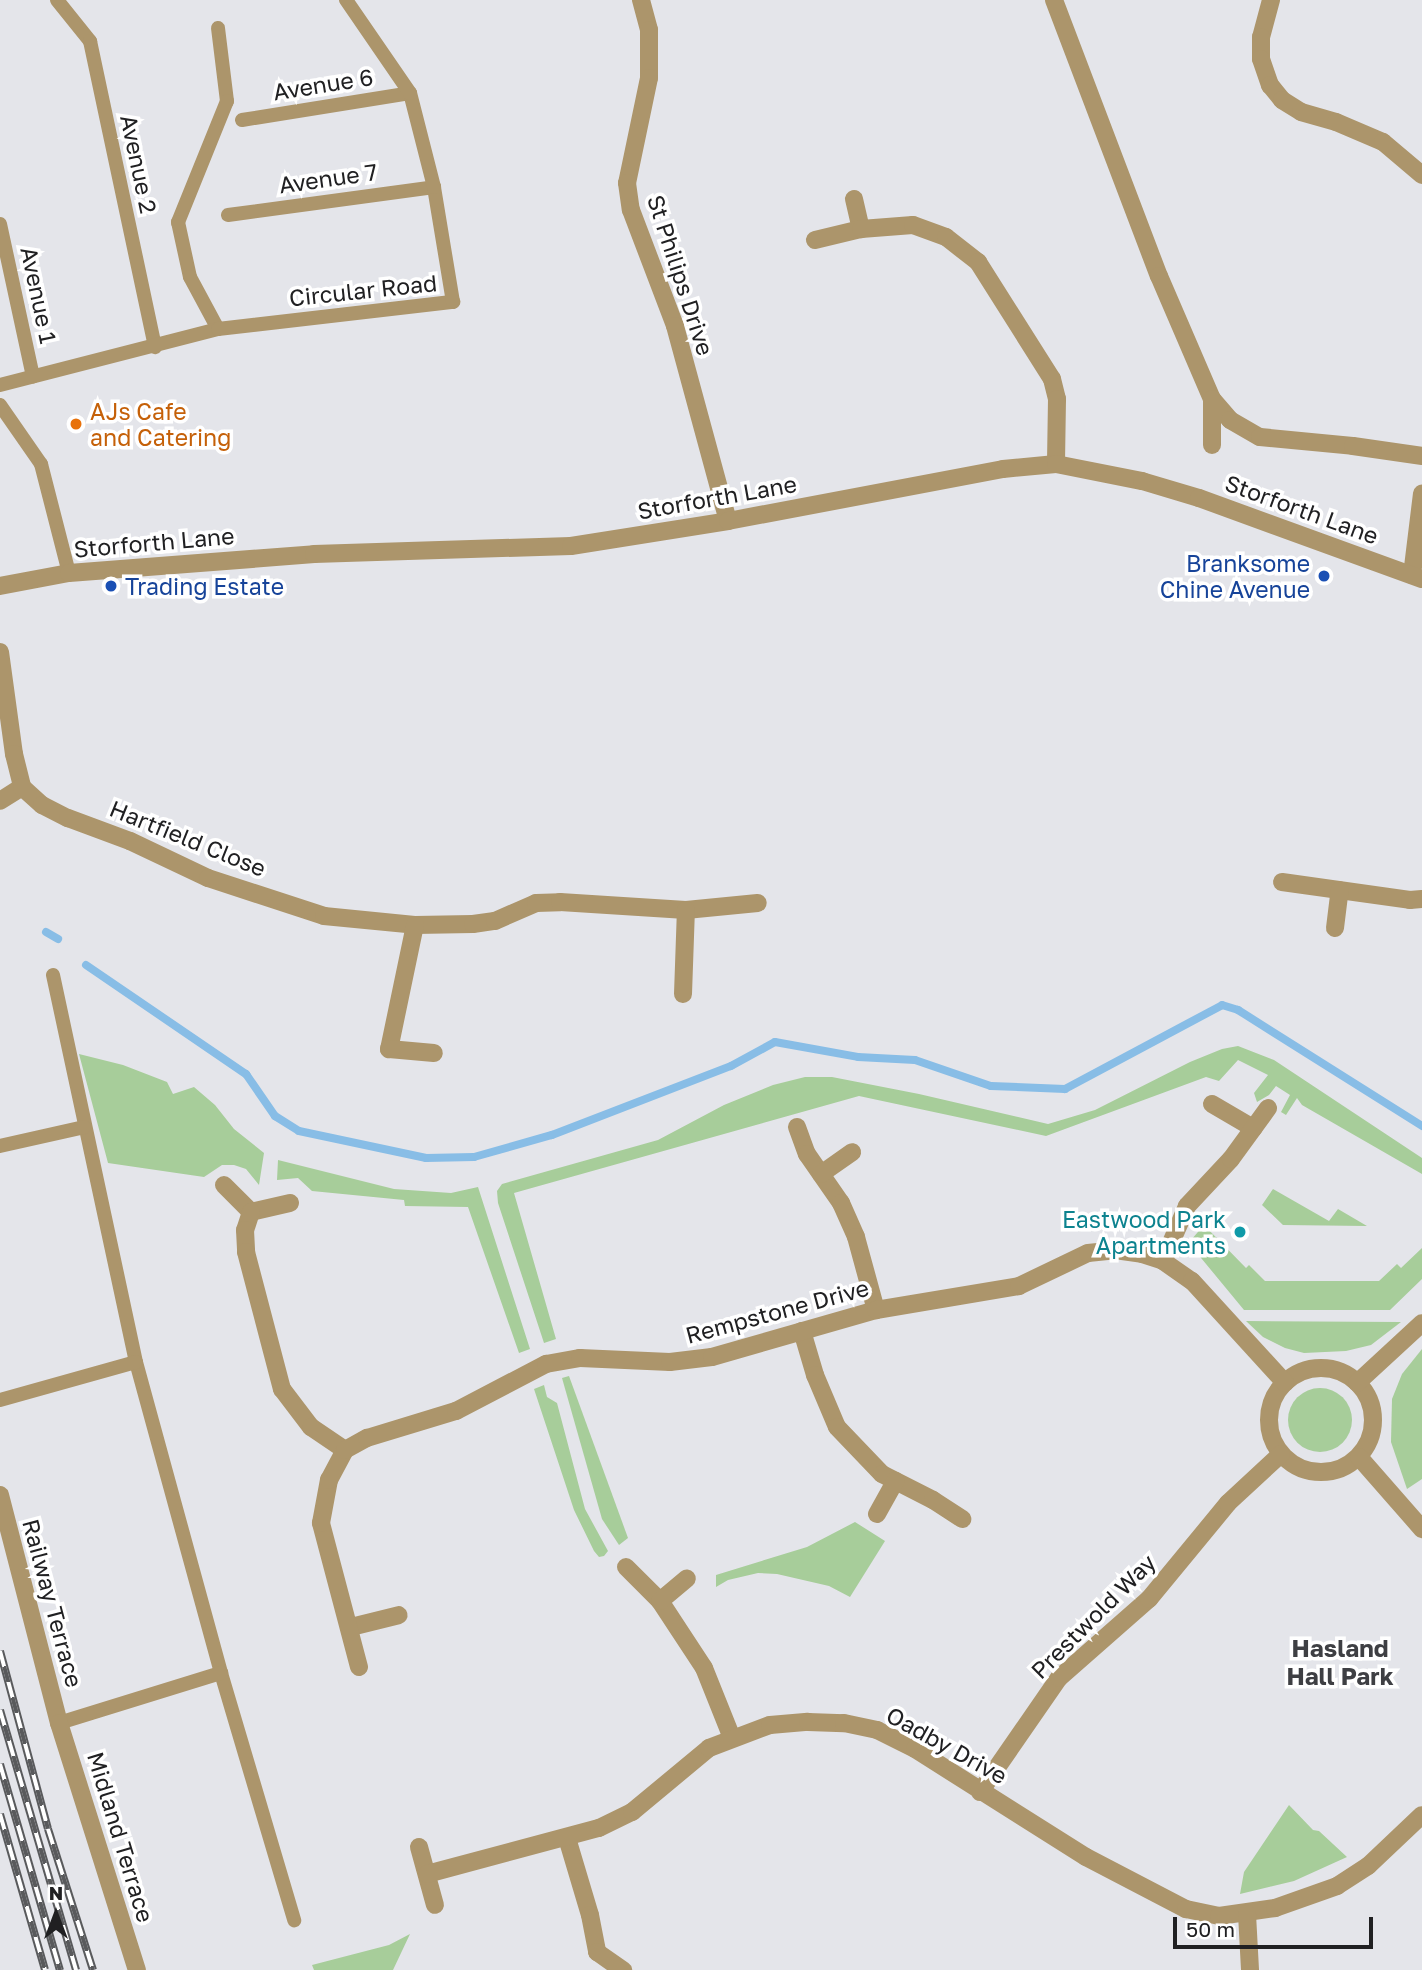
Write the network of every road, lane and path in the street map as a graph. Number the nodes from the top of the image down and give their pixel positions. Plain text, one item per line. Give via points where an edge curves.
1 (57, 0) edge
2 (346, 0) edge
3 (641, 0) edge
4 (1054, 0) edge
5 (1271, 0) edge
6 (218, 28) dead end
7 (410, 93) junction
8 (242, 120) dead end
9 (1422, 175) edge
10 (433, 187) junction
11 (854, 199) dead end
12 (228, 215) dead end
13 (0, 224) edge
14 (861, 229) junction
15 (815, 240) dead end
16 (218, 329) junction
17 (155, 347) junction
18 (33, 376) junction
19 (0, 384) edge
20 (1212, 399) junction
21 (0, 405) edge
22 (1212, 445) dead end
23 (1422, 456) edge
24 (1055, 464) junction
25 (1422, 494) edge
26 (728, 521) junction
27 (69, 573) junction
28 (1417, 577) edge
29 (0, 586) edge
30 (0, 652) edge
31 (22, 787) junction
32 (0, 801) edge
33 (1282, 882) dead end
34 (1340, 890) junction
35 (1422, 899) edge
36 (758, 903) dead end
37 (686, 910) junction
38 (415, 925) junction
39 (1335, 928) dead end
40 (53, 975) dead end
41 (683, 994) dead end
42 (434, 1053) dead end
43 (1212, 1104) dead end
44 (1268, 1108) dead end
45 (84, 1127) junction
46 (797, 1128) dead end
47 (1253, 1128) junction
48 (0, 1146) edge
49 (852, 1152) dead end
50 (821, 1174) junction
51 (224, 1185) dead end
52 (290, 1203) dead end
53 (251, 1212) junction
54 (1163, 1261) junction
55 (876, 1310) junction
56 (1422, 1323) edge
57 (802, 1331) junction
58 (136, 1362) junction
59 (1285, 1383) junction
60 (1357, 1383) junction
61 (0, 1400) edge
62 (345, 1450) junction
63 (1281, 1454) junction
64 (1359, 1457) junction
65 (895, 1480) junction
66 (0, 1495) edge
67 (877, 1514) dead end
68 (962, 1519) dead end
69 (1422, 1529) edge
70 (626, 1567) dead end
71 (687, 1578) dead end
72 (660, 1601) junction
73 (399, 1615) dead end
74 (351, 1627) junction
75 (359, 1667) dead end
76 (221, 1673) junction
77 (59, 1723) junction
78 (732, 1738) junction
79 (980, 1792) junction
80 (1422, 1815) edge
81 (567, 1838) junction
82 (419, 1847) dead end
83 (427, 1874) junction
84 (435, 1905) dead end
85 (1247, 1914) junction
86 (294, 1920) dead end
87 (136, 1968) edge
88 (623, 1970) edge
89 (1250, 1970) edge

1 - 17 lane, Avenue 2 via 90,41
2 - 7 lane, Circular Road
3 - 26 street, St Philips Drive via 649,30 649,78 627,183 631,210 675,326
4 - 20 street
5 - 9 street via 1261,37 1261,59 1270,85 1282,100 1301,112 1383,142
6 - 16 lane via 227,101 178,222 190,277
7 - 8 lane, Avenue 6
7 - 10 lane, Circular Road
10 - 12 lane, Avenue 7
10 - 16 lane, Circular Road via 453,303
11 - 14 street
13 - 18 lane, Avenue 1
14 - 15 street
14 - 24 street via 913,225 946,237 978,262 1052,379 1057,399
16 - 17 lane, Circular Road
17 - 18 lane, Circular Road
18 - 19 lane, Circular Road
20 - 22 street
20 - 23 street via 1230,420 1260,437
21 - 27 lane via 41,464
24 - 26 street, Storforth Lane via 1003,469
24 - 28 street, Storforth Lane via 1188,495
25 - 28 street
26 - 27 street, Storforth Lane via 571,546 314,554
27 - 29 street, Storforth Lane
30 - 31 street
31 - 32 street
31 - 38 street, Hartfield Close via 42,805 208,878 324,916
33 - 34 street
34 - 35 street
34 - 39 street
36 - 37 street, Hartfield Close
37 - 38 street, Hartfield Close via 536,903 495,921
37 - 41 street
38 - 42 street via 389,1049
40 - 45 lane
43 - 47 street
44 - 47 street
45 - 48 lane
45 - 58 lane
46 - 50 street
47 - 54 street via 1187,1206
49 - 50 street
50 - 55 street via 856,1237
51 - 53 street
52 - 53 street
53 - 62 street via 245,1230 246,1252 282,1389 311,1427
54 - 55 street, Rempstone Drive via 1115,1250 1088,1253 1019,1286
54 - 59 street, Rempstone Drive via 1192,1281
55 - 57 street, Rempstone Drive
56 - 60 street
57 - 62 street, Rempstone Drive via 690,1361 580,1358 546,1364 456,1410 367,1438
57 - 65 street via 837,1427 882,1474
58 - 61 lane
58 - 76 lane
59 - 60 street via 1302,1372 1321,1368 1341,1372
59 - 63 street via 1269,1418
60 - 64 street via 1373,1411 1373,1428
62 - 74 street via 329,1480 320,1523
63 - 64 street via 1311,1472 1345,1467
63 - 79 street, Prestwold Way via 1228,1503 1149,1599 1059,1678
64 - 69 street
65 - 67 street
65 - 68 street
66 - 77 street, Railway Terrace
70 - 72 street
71 - 72 street
72 - 78 street via 704,1668
73 - 74 street
74 - 75 street
76 - 77 lane
76 - 86 lane
77 - 87 street, Midland Terrace
78 - 79 street, Oadby Drive via 771,1725 808,1722 877,1730
78 - 81 street, Oadby Drive via 709,1748 632,1812
79 - 85 street, Oadby Drive via 1086,1857 1186,1909 1219,1916
80 - 85 street, Oadby Drive via 1368,1866 1337,1886 1304,1900
81 - 83 street, Oadby Drive
81 - 88 street via 597,1952
82 - 83 street
83 - 84 street
85 - 89 street

